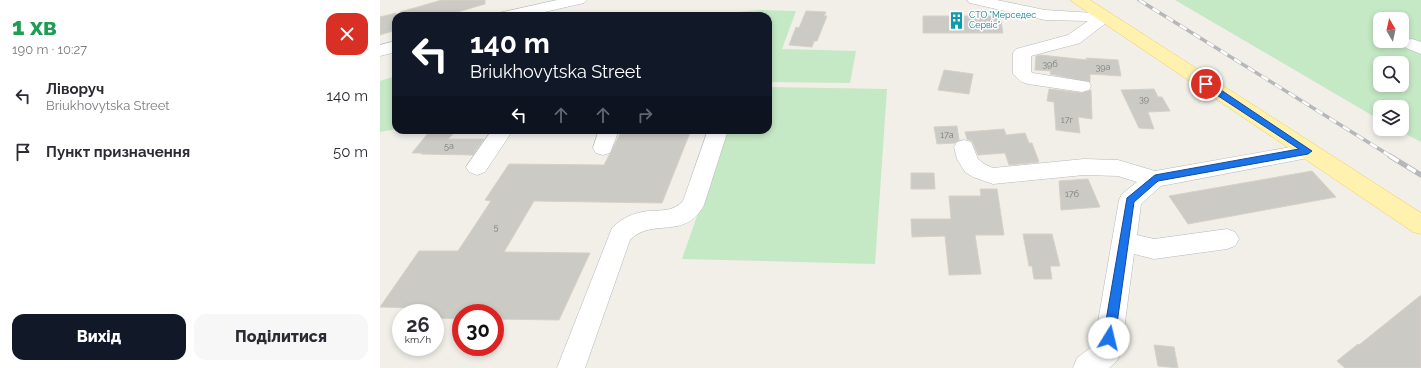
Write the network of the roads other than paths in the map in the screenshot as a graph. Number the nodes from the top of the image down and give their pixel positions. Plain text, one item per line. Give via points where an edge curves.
1 (579, 0) edge
2 (975, 0) edge
3 (1079, 0) edge
4 (524, 12) edge
5 (1104, 17) junction
6 (392, 47) edge
7 (380, 51) edge
8 (1082, 86) dead end
9 (500, 134) edge
10 (717, 134) edge
11 (964, 147) dead end
12 (1308, 151) junction
13 (477, 167) dead end
14 (1155, 179) junction
15 (1421, 225) edge
16 (1227, 239) dead end
17 (1124, 240) junction
18 (571, 368) edge
19 (1087, 368) edge

1 - 4 street
2 - 5 street via 1045,15
3 - 5 main road
5 - 8 street via 1074,39 1022,53 1024,76
5 - 12 main road
6 - 7 street
9 - 13 street
10 - 18 street via 689,211 682,216 632,223 624,228
11 - 14 street via 970,165 980,172 993,176 1084,167 1118,168
12 - 14 street
12 - 15 main road
14 - 17 street via 1130,200
16 - 17 street via 1154,248
17 - 19 street via 1107,352

